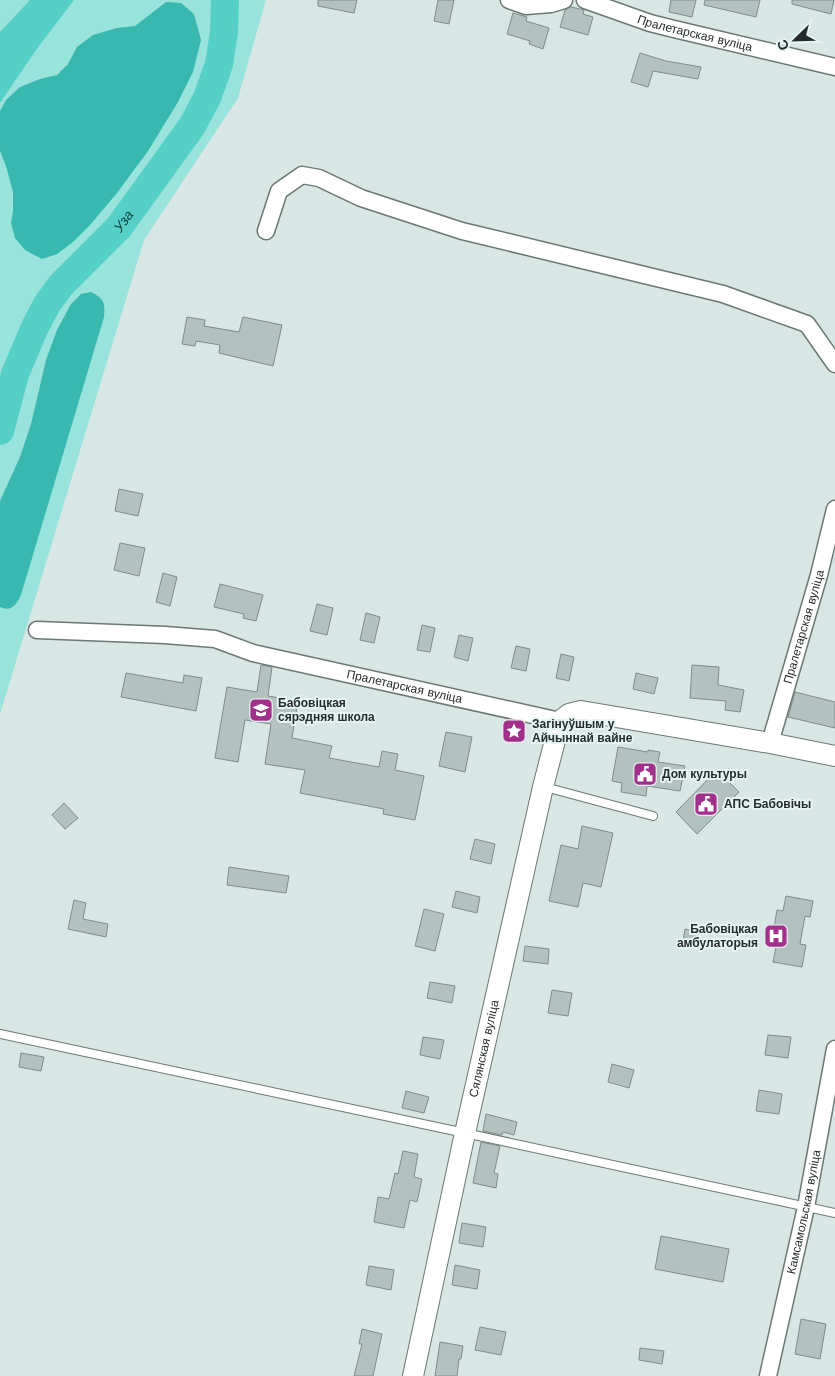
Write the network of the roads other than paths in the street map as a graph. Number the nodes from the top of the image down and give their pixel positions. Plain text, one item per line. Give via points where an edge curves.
1 (509, 0) edge
2 (564, 0) edge
3 (585, 0) edge
4 (835, 67) edge
5 (266, 231) dead end
6 (835, 364) edge
7 (835, 509) edge
8 (36, 630) dead end
9 (560, 721) junction
10 (770, 743) junction
11 (835, 756) edge
12 (543, 787) junction
13 (653, 816) dead end
14 (0, 1034) edge
15 (835, 1049) edge
16 (465, 1133) junction
17 (806, 1207) junction
18 (835, 1213) edge
19 (413, 1376) edge
20 (768, 1376) edge

1 - 2 street via 526,6
3 - 4 street, Пралетарская вуліца via 650,23
5 - 6 street via 279,191 302,175 319,178 361,198 462,231 723,294 807,324
7 - 10 street, Пралетарская вуліца
8 - 9 street, Пралетарская вуліца via 215,640 253,653
9 - 10 street via 581,711
9 - 12 street, Сялянская вуліца
10 - 11 street
12 - 13 lane
12 - 16 street, Сялянская вуліца
14 - 16 lane
15 - 17 street, Камсамольская вуліца
16 - 17 lane
16 - 19 street, Сялянская вуліца
17 - 18 lane
17 - 20 street, Камсамольская вуліца

